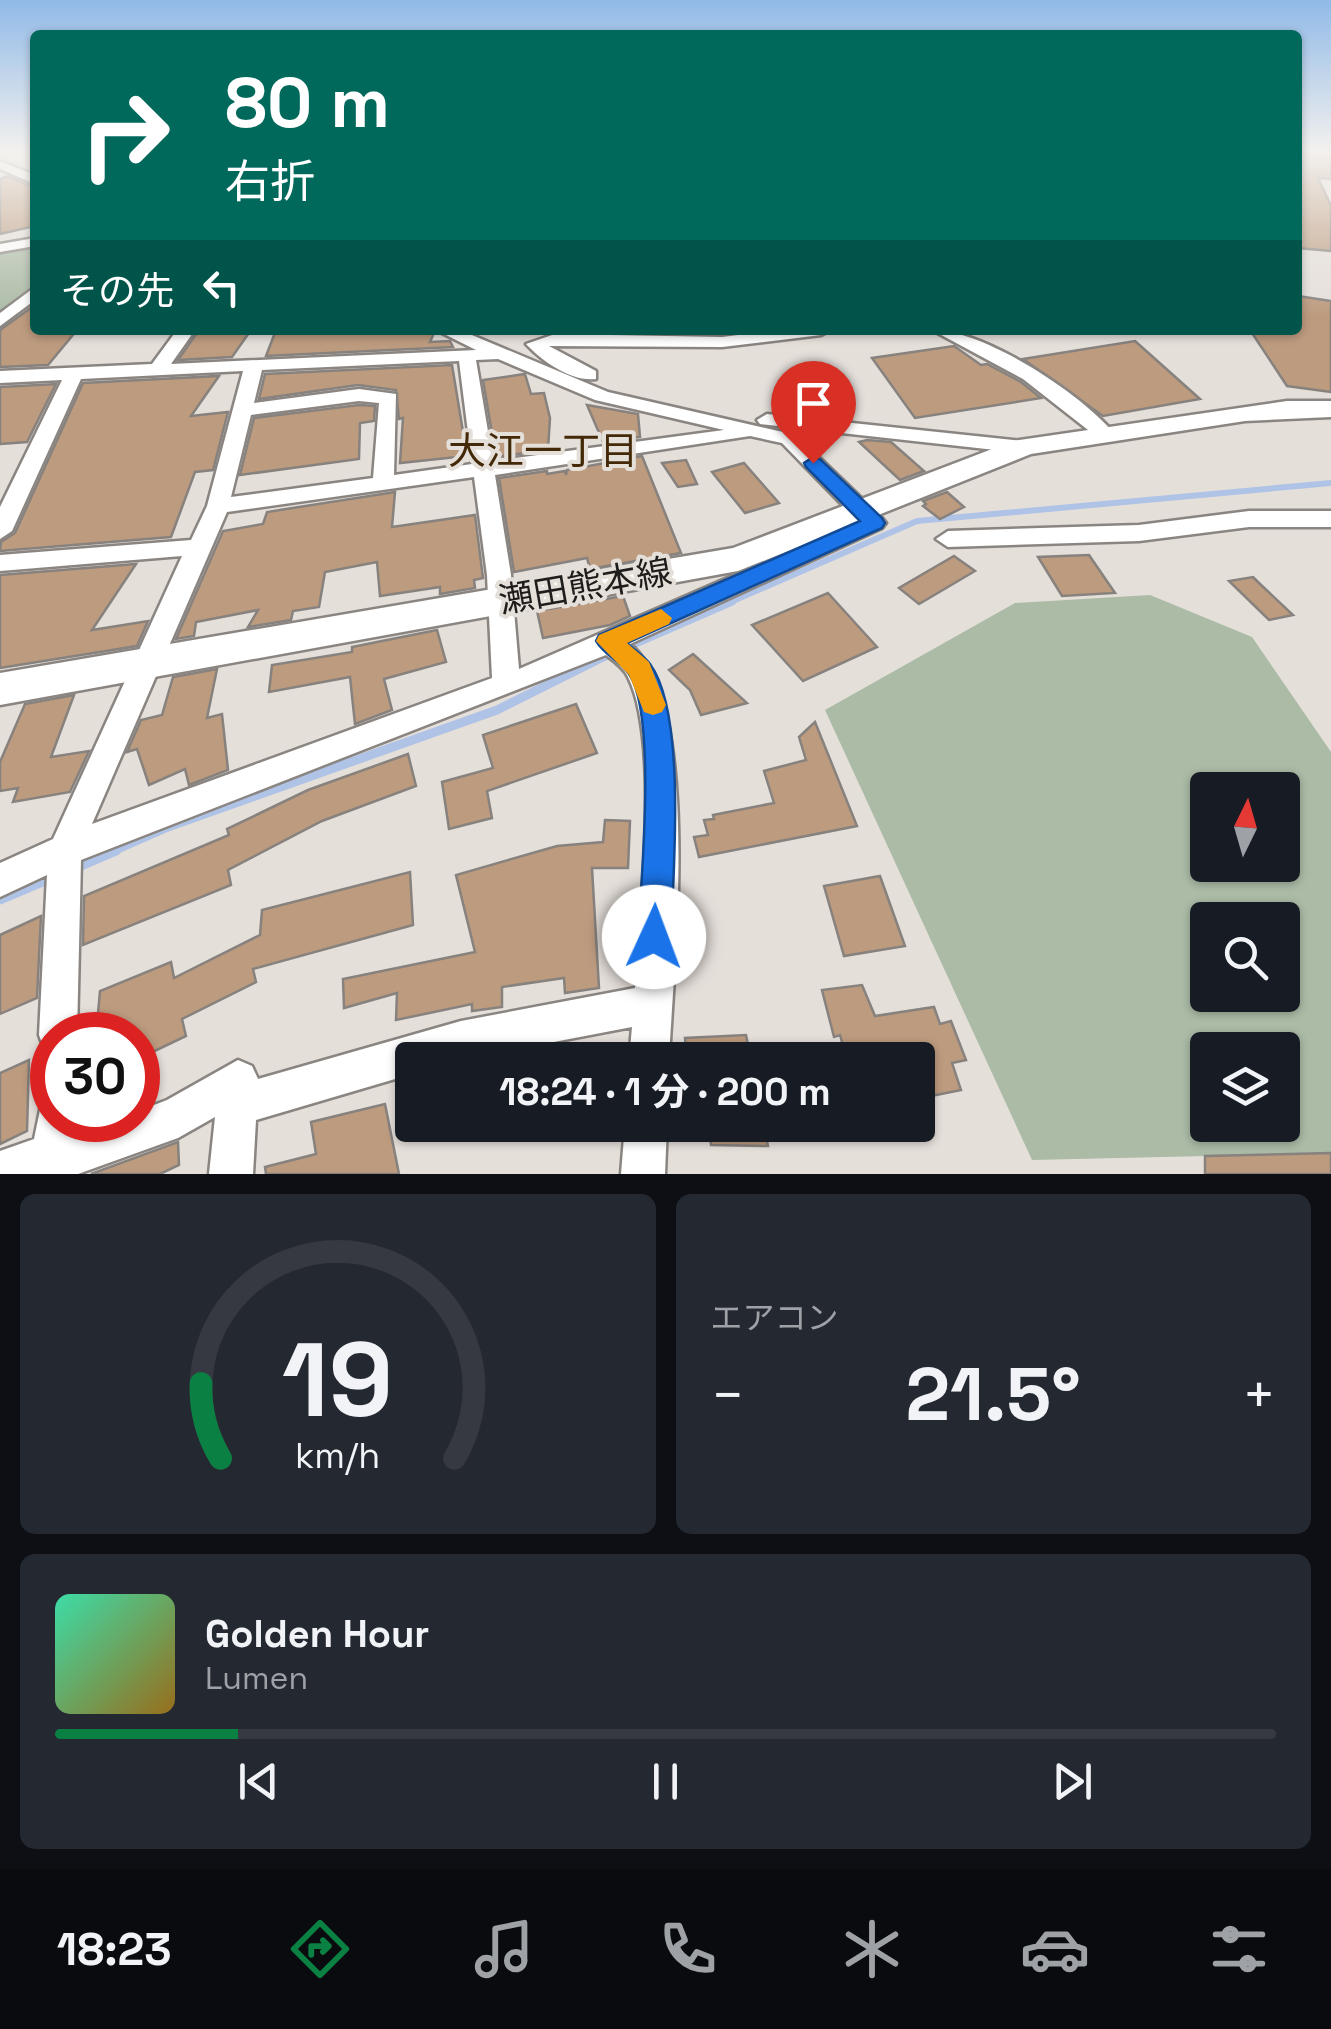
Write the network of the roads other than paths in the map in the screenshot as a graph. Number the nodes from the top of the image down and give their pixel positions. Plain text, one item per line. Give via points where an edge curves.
1 (30, 243) edge
2 (0, 248) edge
3 (30, 296) edge
4 (0, 320) edge
5 (182, 335) edge
6 (456, 335) edge
7 (780, 335) edge
8 (951, 335) edge
9 (500, 354) junction
10 (467, 357) junction
11 (254, 364) junction
12 (158, 368) junction
13 (74, 374) junction
14 (0, 377) edge
15 (1331, 408) edge
16 (242, 410) junction
17 (756, 432) junction
18 (1104, 433) junction
19 (1023, 448) junction
20 (482, 471) junction
21 (383, 484) junction
22 (218, 506) junction
23 (861, 511) junction
24 (1331, 519) edge
25 (0, 531) edge
26 (948, 539) dead end
27 (199, 547) junction
28 (0, 563) edge
29 (502, 601) junction
30 (608, 641) junction
31 (144, 665) junction
32 (506, 682) junction
33 (0, 688) edge
34 (65, 850) junction
35 (0, 880) edge
36 (652, 1004) junction
37 (59, 1012) edge
38 (650, 1042) edge
39 (238, 1105) junction
40 (645, 1142) edge
41 (55, 1152) edge
42 (2, 1174) edge
43 (231, 1174) edge
44 (643, 1174) edge

1 - 2 street
3 - 4 street
5 - 12 street
6 - 9 street
7 - 19 street via 535,344 584,373 716,414
8 - 18 street via 1044,384
9 - 10 street
9 - 17 street via 602,396
10 - 11 street
10 - 20 street
11 - 12 street
11 - 16 street
12 - 13 street
13 - 14 street
13 - 25 street
15 - 18 main road, 瀬田熊本線 via 1258,408
16 - 21 street via 359,395 388,398
16 - 22 street
17 - 20 street
17 - 23 street via 789,439
18 - 19 main road, 瀬田熊本線
19 - 23 main road, 瀬田熊本線
20 - 21 street
20 - 29 street
21 - 22 street
22 - 27 street
23 - 29 main road, 瀬田熊本線 via 738,559
23 - 30 street via 874,523
24 - 26 street
27 - 28 street
27 - 31 street
29 - 31 main road, 瀬田熊本線
29 - 32 street
30 - 32 street
30 - 36 street via 640,669 654,706 660,803
31 - 33 main road, 瀬田熊本線
31 - 34 street
32 - 34 street
34 - 35 street
34 - 37 street
36 - 38 street
36 - 39 street via 462,1040
39 - 41 street via 238,1080 178,1117
39 - 43 street
40 - 44 street
41 - 42 street

